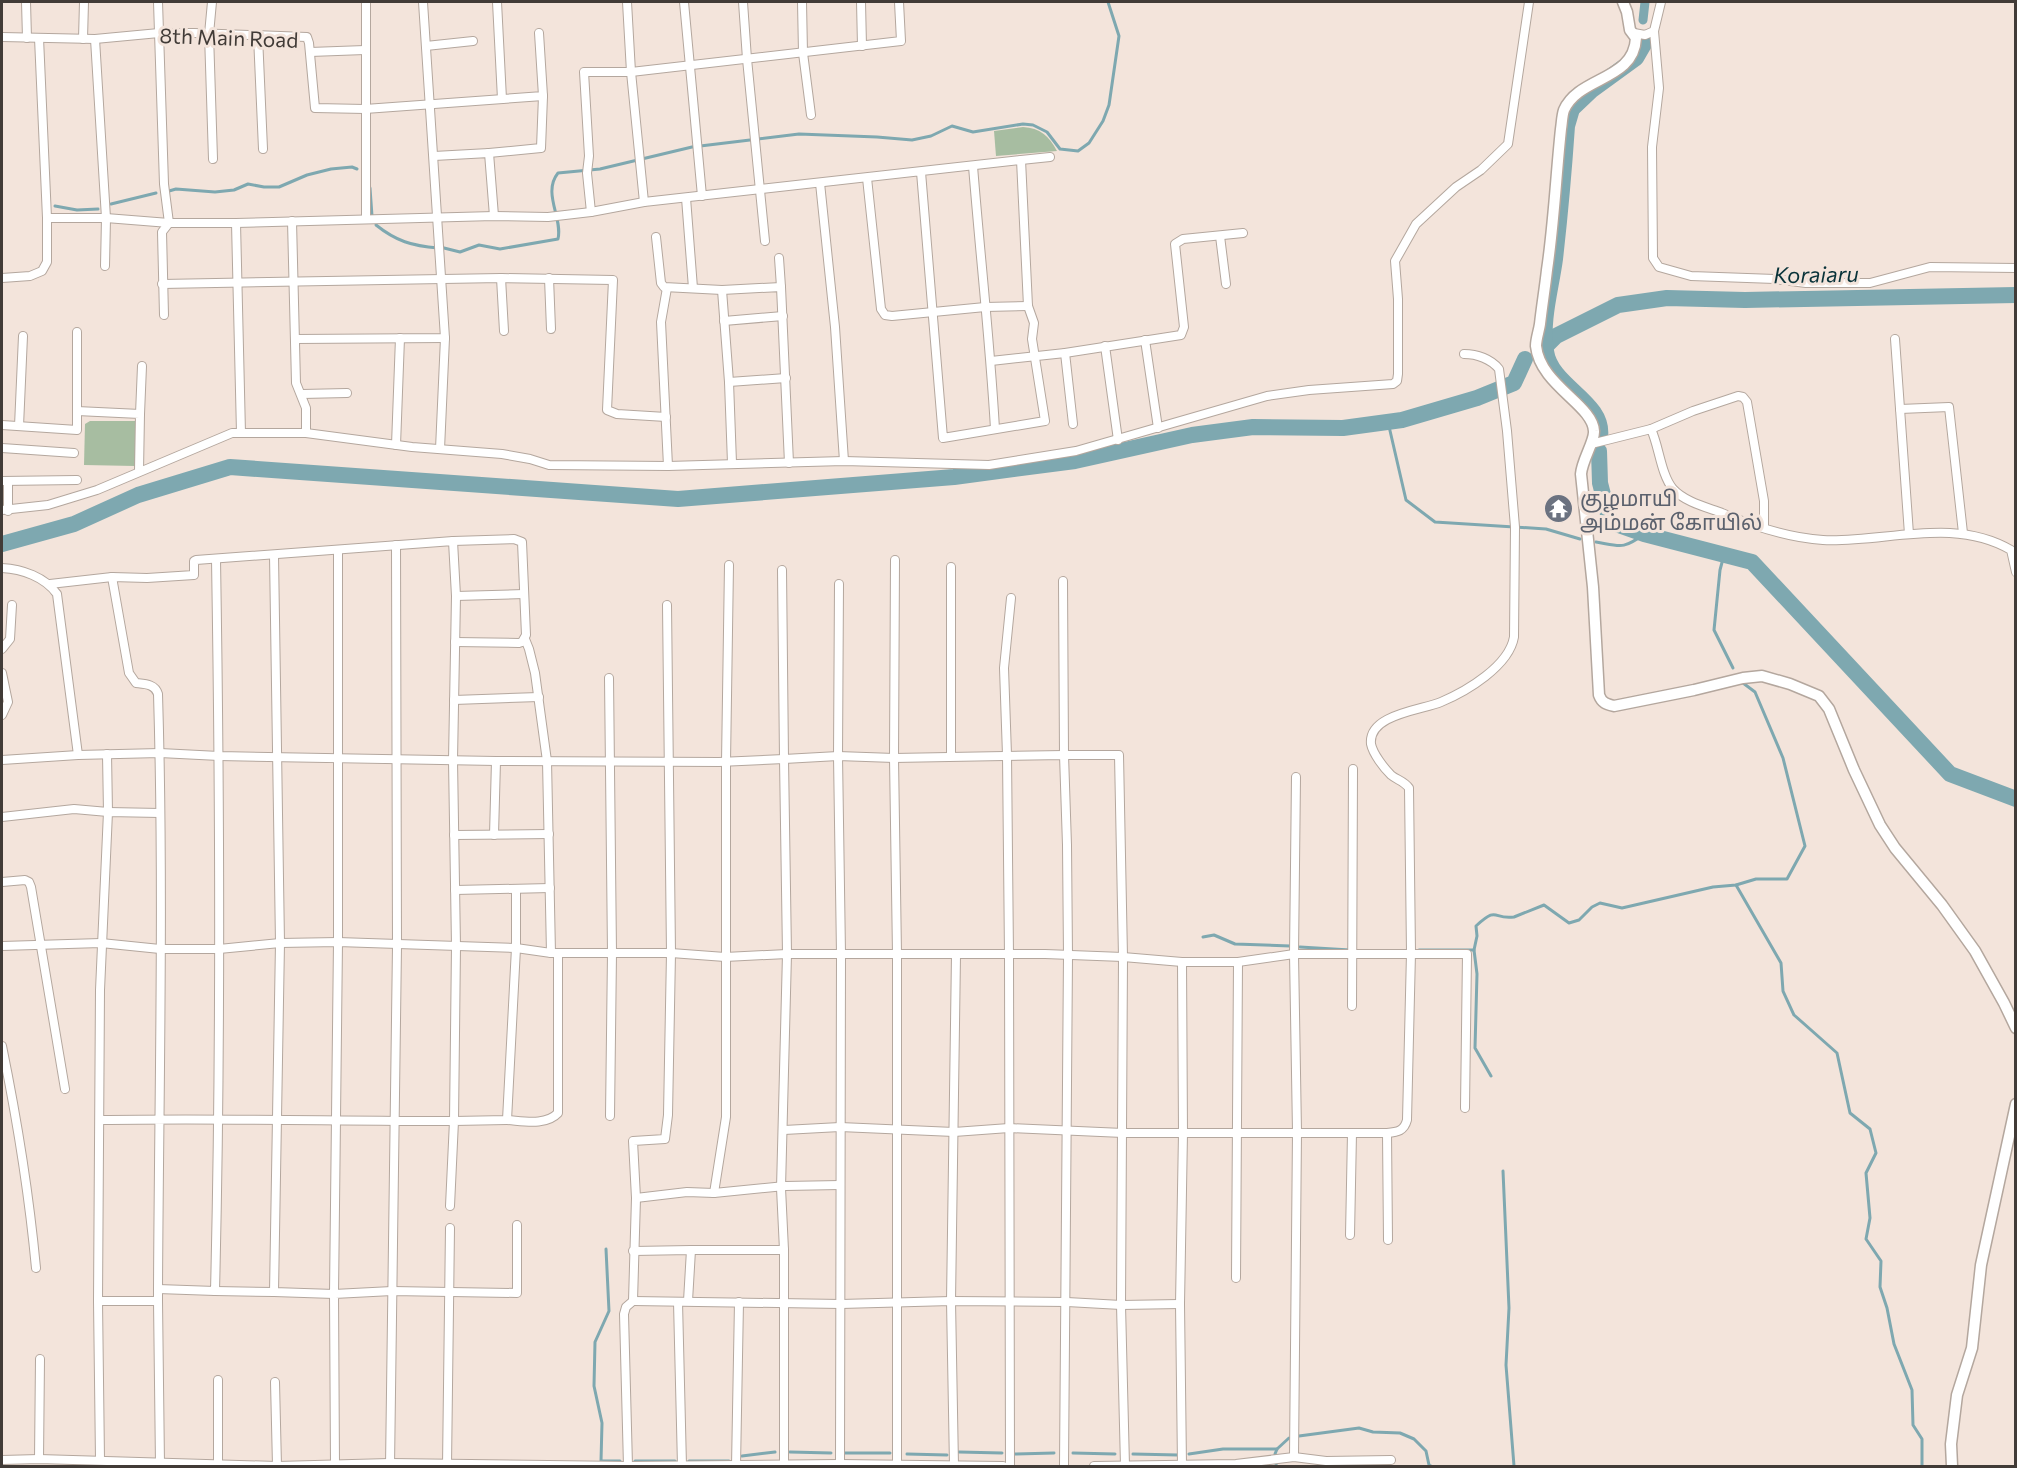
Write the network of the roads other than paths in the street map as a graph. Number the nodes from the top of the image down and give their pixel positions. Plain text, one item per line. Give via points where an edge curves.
1 (26, 2) edge
2 (84, 2) edge
3 (158, 2) edge
4 (212, 2) edge
5 (366, 2) edge
6 (423, 2) edge
7 (496, 2) edge
8 (627, 2) edge
9 (684, 2) edge
10 (743, 2) edge
11 (802, 2) edge
12 (861, 2) edge
13 (899, 2) edge
14 (1529, 2) edge
15 (1623, 2) edge
16 (1661, 2) edge
17 (1654, 31) junction
18 (159, 33) junction
19 (539, 33) dead end
20 (1634, 33) junction
21 (209, 34) junction
22 (258, 36) junction
23 (2, 37) edge
24 (27, 38) junction
25 (39, 38) junction
26 (83, 39) junction
27 (95, 39) junction
28 (473, 41) dead end
29 (426, 46) junction
30 (862, 46) junction
31 (365, 50) junction
32 (310, 52) junction
33 (803, 53) junction
34 (747, 59) junction
35 (690, 66) junction
36 (631, 72) junction
37 (543, 96) junction
38 (502, 99) junction
39 (431, 103) junction
40 (365, 109) junction
41 (811, 115) dead end
42 (263, 149) dead end
43 (489, 153) junction
44 (434, 156) junction
45 (1050, 157) dead end
46 (213, 159) dead end
47 (1021, 160) junction
48 (973, 166) junction
49 (921, 172) junction
50 (867, 178) junction
51 (820, 183) junction
52 (760, 190) junction
53 (702, 196) junction
54 (686, 198) junction
55 (644, 202) junction
56 (591, 212) junction
57 (494, 216) junction
58 (438, 217) junction
59 (47, 218) junction
60 (106, 218) junction
61 (366, 219) junction
62 (292, 221) junction
63 (169, 223) junction
64 (236, 223) junction
65 (1243, 233) dead end
66 (1220, 236) junction
67 (656, 237) dead end
68 (765, 241) dead end
69 (779, 258) dead end
70 (105, 266) dead end
71 (2016, 268) edge
72 (2, 278) edge
73 (501, 278) junction
74 (549, 278) junction
75 (442, 280) junction
76 (239, 281) junction
77 (294, 282) junction
78 (162, 284) junction
79 (1226, 284) dead end
80 (781, 287) junction
81 (667, 288) junction
82 (693, 288) junction
83 (722, 290) junction
84 (1028, 306) junction
85 (985, 307) junction
86 (932, 313) junction
87 (164, 315) dead end
88 (783, 316) junction
89 (724, 321) junction
90 (551, 329) dead end
91 (504, 331) dead end
92 (77, 332) dead end
93 (23, 336) dead end
94 (400, 338) junction
95 (445, 338) junction
96 (295, 339) junction
97 (1894, 339) dead end
98 (1145, 340) junction
99 (1105, 346) junction
100 (1065, 352) junction
101 (1464, 354) dead end
102 (1035, 356) junction
103 (991, 361) junction
104 (141, 366) dead end
105 (786, 378) junction
106 (729, 382) junction
107 (347, 393) dead end
108 (302, 394) junction
109 (1900, 409) junction
110 (77, 411) junction
111 (140, 414) junction
112 (666, 417) junction
113 (1072, 424) dead end
114 (2, 425) edge
115 (19, 426) junction
116 (1158, 428) junction
117 (995, 429) junction
118 (1651, 429) junction
119 (241, 433) junction
120 (306, 433) junction
121 (1118, 440) junction
122 (1591, 444) junction
123 (396, 445) junction
124 (2, 448) edge
125 (440, 449) junction
126 (74, 453) dead end
127 (844, 461) junction
128 (732, 463) junction
129 (789, 463) junction
130 (668, 466) junction
131 (139, 471) junction
132 (77, 480) dead end
133 (5, 481) edge
134 (5, 510) edge
135 (1764, 528) junction
136 (1963, 533) junction
137 (1909, 534) junction
138 (453, 541) junction
139 (396, 545) junction
140 (338, 551) junction
141 (274, 555) junction
142 (216, 559) junction
143 (895, 560) dead end
144 (729, 565) dead end
145 (951, 567) dead end
146 (2, 568) edge
147 (782, 570) dead end
148 (2016, 572) edge
149 (112, 577) junction
150 (1063, 581) dead end
151 (50, 584) junction
152 (839, 584) dead end
153 (524, 594) junction
154 (456, 596) junction
155 (1011, 598) dead end
156 (12, 605) dead end
157 (667, 605) dead end
158 (525, 639) junction
159 (455, 642) junction
160 (2, 649) edge
161 (2, 673) edge
162 (609, 678) dead end
163 (538, 697) junction
164 (454, 700) junction
165 (2, 715) edge
166 (160, 753) junction
167 (107, 754) junction
168 (78, 755) junction
169 (1007, 755) junction
170 (1064, 755) junction
171 (219, 756) junction
172 (838, 756) junction
173 (951, 756) junction
174 (276, 757) junction
175 (338, 757) junction
176 (894, 758) junction
177 (396, 759) junction
178 (784, 759) junction
179 (2, 760) edge
180 (453, 760) junction
181 (496, 761) junction
182 (547, 761) junction
183 (610, 761) junction
184 (668, 762) junction
185 (726, 762) junction
186 (1353, 770) dead end
187 (1296, 777) dead end
188 (108, 812) junction
189 (160, 813) junction
190 (2, 817) edge
191 (549, 834) junction
192 (454, 835) junction
193 (494, 835) junction
194 (2, 882) edge
195 (550, 888) junction
196 (516, 889) junction
197 (455, 890) junction
198 (338, 942) junction
199 (101, 943) junction
200 (280, 943) junction
201 (39, 944) junction
202 (2, 946) edge
203 (397, 946) junction
204 (456, 946) junction
205 (516, 948) junction
206 (160, 949) junction
207 (219, 949) junction
208 (555, 953) junction
209 (612, 953) junction
210 (671, 953) junction
211 (1411, 953) junction
212 (787, 954) junction
213 (841, 954) junction
214 (897, 954) junction
215 (1294, 954) junction
216 (956, 955) junction
217 (1009, 955) junction
218 (1352, 955) junction
219 (1068, 956) junction
220 (725, 957) junction
221 (1123, 957) junction
222 (1182, 962) junction
223 (1238, 962) junction
224 (1352, 1006) dead end
225 (2016, 1028) edge
226 (2, 1046) edge
227 (65, 1089) dead end
228 (2016, 1104) edge
229 (1465, 1108) dead end
230 (610, 1116) dead end
231 (159, 1119) junction
232 (219, 1119) junction
233 (100, 1120) junction
234 (278, 1120) junction
235 (507, 1120) junction
236 (395, 1121) junction
237 (454, 1121) junction
238 (336, 1122) junction
239 (840, 1127) junction
240 (1009, 1128) junction
241 (897, 1129) junction
242 (784, 1130) junction
243 (1066, 1130) junction
244 (954, 1132) junction
245 (1297, 1132) junction
246 (1123, 1133) junction
247 (1182, 1133) junction
248 (1237, 1133) junction
249 (1352, 1133) junction
250 (1387, 1133) junction
251 (840, 1185) junction
252 (781, 1188) junction
253 (714, 1193) junction
254 (636, 1198) junction
255 (450, 1206) dead end
256 (517, 1225) dead end
257 (450, 1228) dead end
258 (1350, 1235) dead end
259 (1388, 1240) dead end
260 (691, 1250) junction
261 (784, 1250) junction
262 (633, 1251) junction
263 (36, 1268) dead end
264 (1236, 1278) dead end
265 (158, 1289) junction
266 (214, 1291) junction
267 (392, 1291) junction
268 (274, 1292) junction
269 (448, 1292) junction
270 (334, 1294) junction
271 (98, 1301) junction
272 (158, 1301) junction
273 (633, 1301) junction
274 (688, 1301) junction
275 (896, 1301) junction
276 (951, 1301) junction
277 (678, 1302) junction
278 (739, 1302) junction
279 (1010, 1302) junction
280 (1066, 1302) junction
281 (784, 1303) junction
282 (841, 1304) junction
283 (1180, 1304) junction
284 (1121, 1305) junction
285 (40, 1359) dead end
286 (219, 1380) dead end
287 (276, 1382) dead end
288 (1294, 1457) junction
289 (39, 1459) junction
290 (100, 1460) junction
291 (1391, 1460) dead end
292 (2, 1461) edge
293 (1282, 1462) edge
294 (1374, 1463) edge
295 (160, 1464) edge
296 (1326, 1464) edge
297 (218, 1465) edge
298 (335, 1465) edge
299 (390, 1465) edge
300 (840, 1465) edge
301 (1182, 1465) edge
302 (1236, 1465) edge
303 (277, 1466) edge
304 (447, 1466) edge
305 (627, 1466) edge
306 (657, 1466) edge
307 (682, 1466) edge
308 (713, 1466) edge
309 (736, 1466) edge
310 (784, 1466) edge
311 (897, 1466) edge
312 (954, 1466) edge
313 (1125, 1466) edge
314 (1003, 1467) edge
315 (1010, 1467) edge
316 (1064, 1467) edge
317 (1094, 1467) edge
318 (1952, 1467) edge

1 - 24 street
2 - 26 street
3 - 18 street
4 - 21 street
5 - 31 street
6 - 29 street
7 - 38 street
8 - 36 street
9 - 35 street
10 - 34 street
11 - 33 street
12 - 30 street
13 - 30 street via 901,41
14 - 116 street via 1508,144 1416,224 1395,261 1397,381 1388,386 1267,396
15 - 20 street
16 - 17 street
17 - 20 street via 1645,35
17 - 71 street via 1659,88 1652,147 1653,258 1659,267 1691,276 1806,283 1870,283 1930,267
18 - 21 street, 8th Main Road
18 - 27 street, 8th Main Road
18 - 63 street
19 - 37 street
20 - 122 street via 1636,48 1629,60 1577,94 1564,111 1536,346 1544,369 1590,420 1594,431
21 - 22 street, 8th Main Road
21 - 46 street
22 - 32 street, 8th Main Road via 307,37
22 - 42 street
23 - 24 street, 8th Main Road
24 - 25 street, 8th Main Road
25 - 26 street, 8th Main Road
25 - 59 street
26 - 27 street, 8th Main Road
27 - 60 street
28 - 29 street
29 - 39 street
30 - 33 street
31 - 32 street
31 - 40 street
32 - 40 street, 8th Main Road via 315,108
33 - 34 street
33 - 41 street
34 - 35 street
34 - 52 street
35 - 36 street
35 - 53 street
36 - 55 street
36 - 56 street via 584,72
37 - 38 street, 8th Main Road
37 - 43 street via 541,148
38 - 39 street, 8th Main Road
39 - 40 street, 8th Main Road
39 - 44 street
40 - 61 street
43 - 44 street
43 - 57 street
44 - 58 street
45 - 47 street
47 - 48 street
47 - 84 street
48 - 49 street
48 - 85 street
49 - 50 street
49 - 86 street
50 - 51 street
50 - 86 street via 881,309 892,316
51 - 52 street
51 - 127 street
52 - 53 street
52 - 68 street
53 - 54 street
54 - 55 street
54 - 82 street
55 - 56 street
56 - 57 street via 548,217
57 - 58 street
58 - 61 street
58 - 75 street
59 - 60 street
59 - 72 street via 46,262 42,271
60 - 63 street
60 - 70 street
61 - 62 street
62 - 64 street
62 - 77 street
63 - 64 street
63 - 78 street via 162,232
64 - 76 street
65 - 66 street
66 - 79 street
66 - 98 street via 1183,239 1176,244 1183,332
67 - 81 street via 661,283
69 - 80 street
73 - 74 street
73 - 75 street
73 - 91 street
74 - 90 street
74 - 112 street via 613,280 607,410
75 - 77 street
75 - 95 street
76 - 77 street
76 - 78 street
76 - 119 street
77 - 96 street
78 - 87 street
80 - 83 street
80 - 88 street
81 - 82 street
81 - 112 street via 661,322
82 - 83 street
83 - 89 street
84 - 85 street
84 - 102 street via 1034,323
85 - 86 street
85 - 103 street
86 - 117 street via 943,438
88 - 89 street
88 - 105 street
89 - 106 street
92 - 110 street
93 - 115 street
94 - 95 street
94 - 96 street
94 - 123 street
95 - 125 street
96 - 108 street via 296,383
97 - 109 street
98 - 99 street
98 - 116 street
99 - 100 street
99 - 121 street
100 - 102 street
100 - 113 street
101 - 211 street via 1487,360 1499,369 1515,527 1514,637 1500,664 1456,695 1398,714 1379,725 1373,734 1375,754 1409,788
102 - 103 street
102 - 117 street via 1045,421
103 - 117 street
104 - 111 street
105 - 106 street
105 - 129 street
106 - 128 street
107 - 108 street
108 - 120 street
109 - 136 street via 1949,406
109 - 137 street
110 - 111 street
110 - 115 street via 77,430
111 - 131 street
112 - 130 street
114 - 115 street
116 - 121 street
118 - 122 street
118 - 135 street via 1673,489 1688,500
118 - 135 street via 1693,411 1743,397 1764,501
119 - 120 street
119 - 131 street via 226,435
120 - 123 street
121 - 127 street via 989,465
122 - 225 street via 1581,474 1601,700 1614,706 1762,676 1819,696 1829,709 1880,825 1975,951
123 - 125 street
124 - 126 street
125 - 130 street via 502,454 549,465
127 - 129 street
128 - 129 street
128 - 130 street
131 - 134 street via 97,490 48,505
132 - 133 street
133 - 134 street
135 - 137 street via 1824,540
136 - 137 street
136 - 148 street via 2011,550
138 - 139 street
138 - 153 street via 519,539 523,548
138 - 154 street
139 - 140 street
139 - 177 street
140 - 141 street
140 - 175 street
141 - 142 street
141 - 174 street
142 - 149 street via 194,561 194,575
142 - 171 street
143 - 176 street
144 - 185 street
145 - 173 street
146 - 151 street via 18,569
147 - 178 street
149 - 151 street
149 - 166 street via 129,673 136,683 152,686 158,694
150 - 170 street
151 - 168 street via 59,602
152 - 172 street
153 - 154 street
153 - 158 street
154 - 159 street
155 - 169 street via 1004,668
156 - 160 street via 10,639
157 - 184 street
158 - 159 street
158 - 163 street
159 - 164 street
161 - 165 street via 8,702
162 - 183 street
163 - 164 street
163 - 182 street
164 - 180 street
166 - 167 street
166 - 171 street
166 - 189 street
167 - 168 street
167 - 188 street
168 - 179 street
169 - 170 street
169 - 173 street
169 - 217 street
170 - 219 street
170 - 221 street via 1119,755
171 - 174 street
171 - 207 street
172 - 176 street
172 - 178 street
172 - 213 street
173 - 176 street
174 - 175 street
174 - 200 street
175 - 177 street
175 - 198 street
176 - 214 street
177 - 180 street
177 - 203 street
178 - 185 street
178 - 212 street
180 - 181 street
180 - 192 street
181 - 182 street
181 - 193 street
182 - 183 street
182 - 191 street
183 - 184 street
183 - 209 street
184 - 185 street
184 - 210 street
185 - 220 street
186 - 218 street
187 - 215 street
188 - 189 street
188 - 190 street via 74,809
188 - 199 street
189 - 206 street
191 - 193 street
191 - 195 street
192 - 193 street
192 - 197 street
194 - 201 street via 29,882
195 - 196 street
195 - 208 street
196 - 197 street
196 - 205 street
197 - 204 street
198 - 200 street
198 - 203 street
198 - 238 street
199 - 201 street
199 - 206 street
199 - 233 street
200 - 207 street
200 - 234 street
201 - 202 street
201 - 227 street
203 - 204 street
203 - 236 street
204 - 205 street
204 - 237 street
205 - 208 street
205 - 235 street
206 - 207 street
206 - 231 street
207 - 232 street
208 - 209 street
208 - 235 street via 558,1113 543,1121
209 - 210 street
209 - 230 street
210 - 220 street
210 - 254 street via 665,1139 633,1141
211 - 218 street
211 - 229 street via 1467,954
211 - 250 street via 1407,1120 1399,1131
212 - 213 street
212 - 220 street
212 - 242 street
213 - 214 street
213 - 239 street
214 - 216 street
214 - 241 street
215 - 218 street
215 - 223 street
215 - 245 street
216 - 217 street
216 - 244 street
217 - 219 street
217 - 240 street
218 - 224 street
219 - 221 street
219 - 243 street
220 - 253 street via 726,1117
221 - 222 street
221 - 246 street
222 - 223 street
222 - 247 street
223 - 248 street
226 - 263 street
228 - 318 street via 1981,1265 1972,1348 1957,1395
231 - 232 street
231 - 233 street
231 - 265 street
232 - 234 street
232 - 266 street
233 - 271 street
234 - 238 street
234 - 268 street
235 - 237 street
236 - 237 street
236 - 238 street
236 - 267 street
237 - 255 street
238 - 270 street
239 - 241 street
239 - 242 street
239 - 251 street
240 - 243 street
240 - 244 street
240 - 279 street
241 - 244 street
241 - 275 street
242 - 252 street
243 - 246 street
243 - 280 street
244 - 276 street
245 - 248 street
245 - 249 street
245 - 288 street
246 - 247 street
246 - 284 street
247 - 248 street
247 - 283 street
248 - 264 street
249 - 250 street
249 - 258 street
250 - 259 street
251 - 252 street
251 - 282 street
252 - 253 street
252 - 261 street
253 - 254 street via 687,1191
254 - 262 street
256 - 269 street via 517,1293
257 - 269 street
260 - 261 street
260 - 262 street
260 - 274 street
261 - 281 street
262 - 273 street
265 - 266 street
265 - 272 street
266 - 268 street
267 - 269 street
267 - 270 street
267 - 299 street
268 - 270 street
269 - 304 street
270 - 298 street
271 - 272 street
271 - 290 street
272 - 295 street
273 - 277 street
273 - 305 street via 624,1314
274 - 277 street
274 - 278 street
275 - 276 street
275 - 282 street
275 - 311 street
276 - 279 street
276 - 312 street
277 - 307 street
278 - 281 street
278 - 309 street
279 - 280 street
279 - 315 street
280 - 284 street
280 - 316 street
281 - 282 street
281 - 310 street
282 - 300 street
283 - 284 street
283 - 301 street
284 - 313 street
285 - 289 street
286 - 297 street
287 - 303 street
288 - 293 street
288 - 296 street
289 - 290 street
289 - 292 street
290 - 295 street
291 - 294 street
293 - 302 street
294 - 296 street
295 - 297 street
297 - 303 street
298 - 299 street
298 - 303 street
299 - 304 street
300 - 310 street
300 - 311 street
301 - 302 street
301 - 313 street
304 - 305 street
305 - 306 street
306 - 307 street
307 - 308 street
308 - 309 street
309 - 310 street
311 - 312 street
312 - 314 street
313 - 317 street

